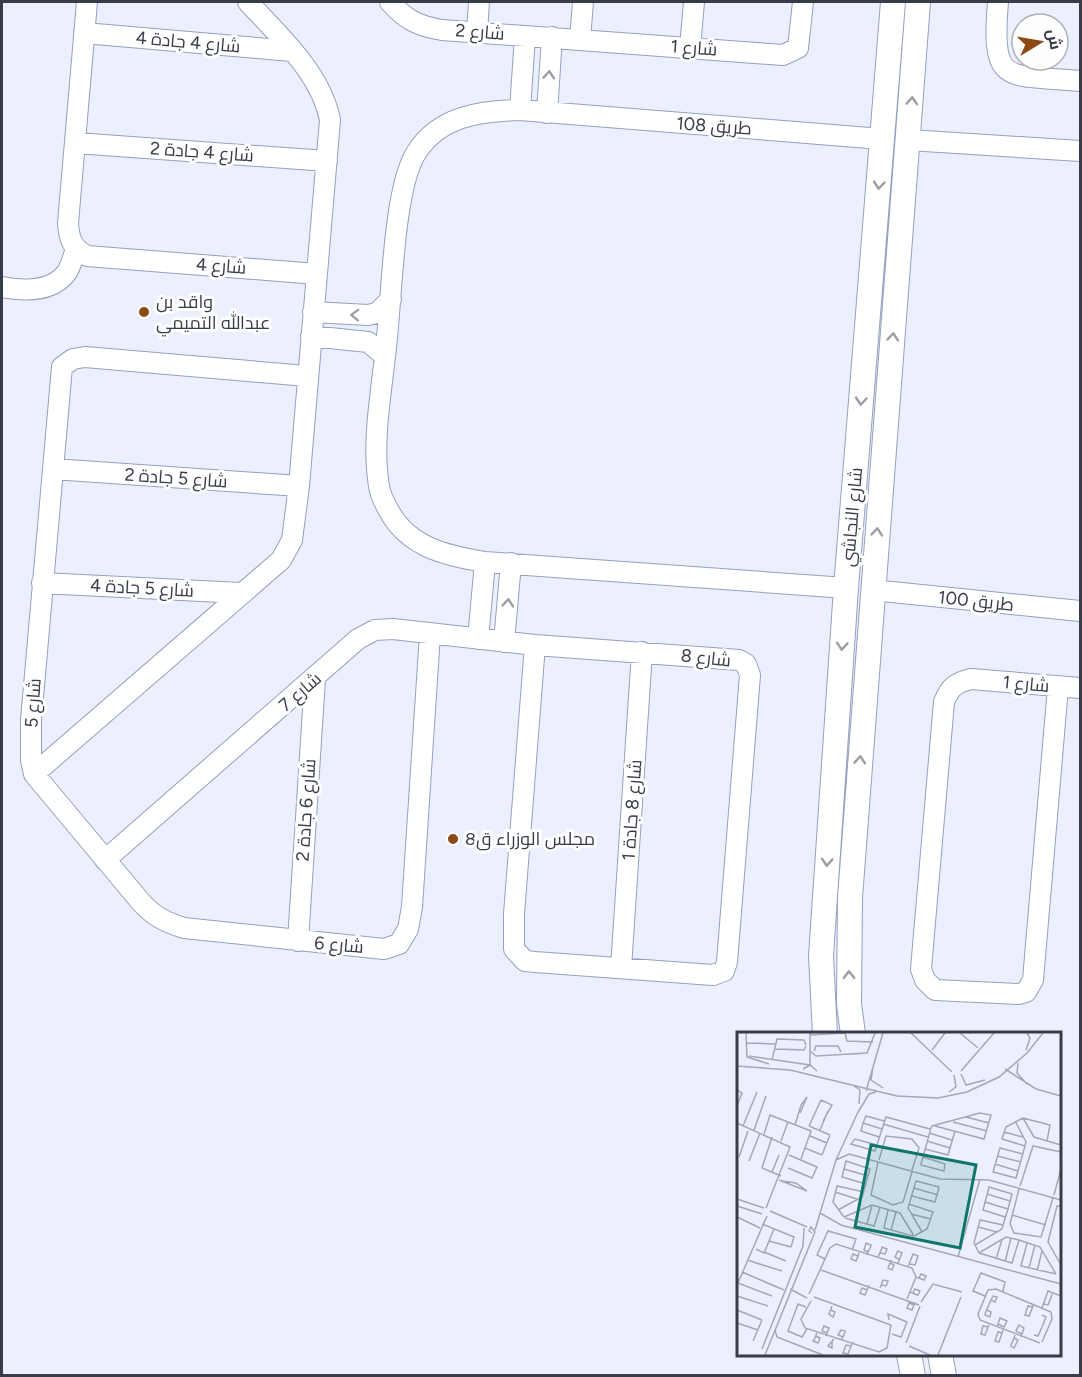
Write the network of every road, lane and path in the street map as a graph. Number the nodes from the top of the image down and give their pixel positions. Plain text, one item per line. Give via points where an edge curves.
1 (87, 2) edge
2 (248, 2) edge
3 (390, 2) edge
4 (479, 2) edge
5 (583, 2) edge
6 (694, 2) edge
7 (803, 2) edge
8 (893, 2) edge
9 (918, 2) edge
10 (998, 2) edge
11 (477, 32) junction
12 (84, 33) junction
13 (525, 36) junction
14 (552, 37) junction
15 (580, 40) junction
16 (690, 48) junction
17 (292, 51) junction
18 (1080, 81) edge
19 (520, 110) junction
20 (547, 113) junction
21 (882, 139) junction
22 (909, 140) junction
23 (76, 143) junction
24 (1080, 151) edge
25 (327, 161) junction
26 (76, 250) junction
27 (317, 274) junction
28 (2, 287) edge
29 (391, 299) junction
30 (313, 312) junction
31 (311, 336) junction
32 (386, 356) junction
33 (307, 376) junction
34 (53, 469) junction
35 (299, 486) junction
36 (486, 562) junction
37 (511, 563) junction
38 (42, 582) junction
39 (846, 588) junction
40 (872, 590) junction
41 (241, 592) junction
42 (1080, 611) edge
43 (430, 634) junction
44 (478, 639) junction
45 (504, 642) junction
46 (534, 645) junction
47 (642, 652) junction
48 (315, 679) junction
49 (1059, 687) junction
50 (1080, 688) edge
51 (34, 774) junction
52 (858, 787) junction
53 (832, 789) junction
54 (830, 826) junction
55 (855, 830) junction
56 (105, 860) junction
57 (298, 941) junction
58 (621, 968) junction
59 (825, 1032) edge
60 (853, 1032) edge
61 (909, 1356) edge
62 (940, 1356) edge
63 (913, 1376) edge
64 (944, 1376) edge

1 - 12 street
2 - 17 street
3 - 11 street, شارع 2 via 420,27
4 - 11 street
5 - 15 street
6 - 16 street
7 - 16 street, شارع 1 via 798,48 789,54
8 - 21 main road, شارع النجاشي
22 -> 9 main road, شارع النجاشي
10 - 18 street via 995,40 1002,66 1012,75
11 - 13 street, شارع 2
12 - 17 street, شارع 4 جادة 4
12 - 23 street
13 - 14 street, شارع 2
13 - 19 street
14 - 15 street, شارع 2
20 -> 14 street
15 - 16 street, شارع 1
17 - 25 street via 327,104
19 - 20 street, طريق 108
19 - 29 street, طريق 108 via 471,114 432,134 416,153 402,199
20 - 21 street, طريق 108
21 -> 39 main road, شارع النجاشي
22 - 24 street
40 -> 22 main road, شارع النجاشي
23 - 25 street, شارع 4 جادة 2
23 - 26 street via 68,223
25 - 27 street
26 - 27 street, شارع 4 via 87,256
26 - 28 street via 67,272 57,281 23,291
27 - 30 street
29 -> 30 street via 377,313 368,315
29 - 32 street, طريق 108
30 - 31 street
31 - 32 street via 368,342
31 - 33 street
32 - 36 street, طريق 108 via 378,461 379,488 389,513 422,545 440,553
33 - 34 street, شارع 5 via 74,359 62,367
33 - 35 street
34 - 35 street, شارع 5 جادة 2
34 - 38 street, شارع 5
35 - 41 street via 292,540 280,560
36 - 37 street, طريق 108
36 - 44 street
37 - 39 street, طريق 108
45 -> 37 street
38 - 41 street, شارع 5 جادة 4
38 - 51 street, شارع 5 via 32,720
39 -> 53 main road, شارع النجاشي
40 - 42 street, طريق 100
52 -> 40 main road, شارع النجاشي
41 - 51 street
43 - 44 street, شارع 7
43 - 48 street, شارع 7 via 375,630 358,639
43 - 57 street, شارع 6 via 408,929 399,944 384,949
44 - 45 street, شارع 7
45 - 46 street, شارع 7
46 - 47 street, شارع 8
46 - 58 street, شارع 8 via 514,949 525,961
47 - 58 street, شارع 8 جادة 1
47 - 58 street, شارع 8 via 739,660 746,664 750,675 724,971 713,975
48 - 56 street, شارع 7
48 - 57 street, شارع 6 جادة 2
49 - 49 street, شارع 1 via 971,679 949,688 944,702 921,969 935,990 1018,994 1026,992 1033,980
49 - 50 street
51 - 56 street, شارع 6
52 - 53 main road via 843,798
52 - 55 main road, شارع النجاشي
53 - 54 main road, شارع النجاشي
54 - 55 main road via 847,822
54 -> 59 main road, شارع النجاشي via 820,956
60 -> 55 main road, شارع النجاشي via 849,956
56 - 57 street, شارع 6 via 150,913 164,921 184,928
61 - 63 main road
62 - 64 main road

